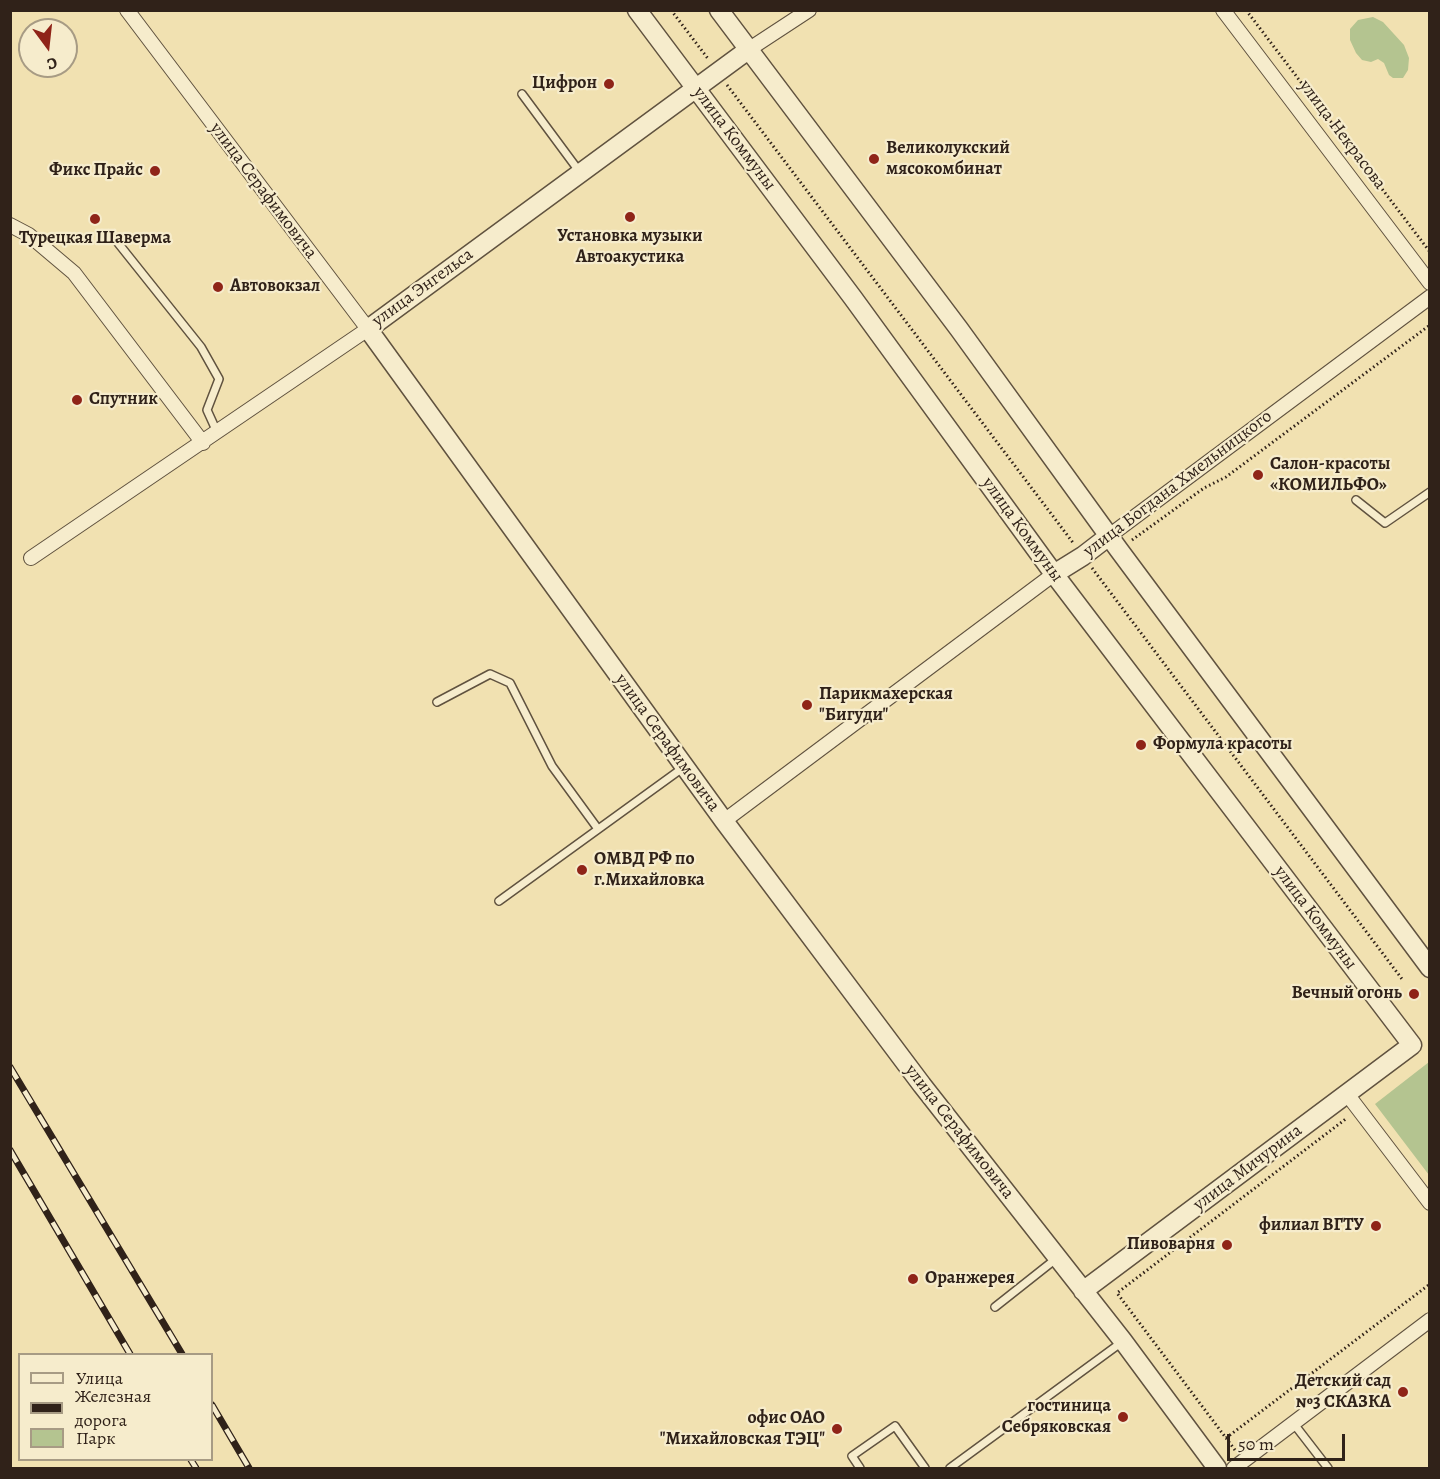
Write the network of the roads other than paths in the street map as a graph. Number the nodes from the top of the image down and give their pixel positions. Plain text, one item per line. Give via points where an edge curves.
1 (127, 10) edge
2 (637, 10) edge
3 (719, 10) edge
4 (809, 10) edge
5 (1224, 10) edge
6 (748, 50) junction
7 (695, 87) junction
8 (522, 94) dead end
9 (580, 172) junction
10 (10, 225) edge
11 (118, 243) dead end
12 (1430, 283) edge
13 (1430, 297) edge
14 (368, 329) junction
15 (216, 432) junction
16 (203, 442) junction
17 (1430, 492) edge
18 (1356, 500) dead end
19 (1114, 543) junction
20 (31, 558) dead end
21 (1054, 574) junction
22 (437, 702) dead end
23 (684, 767) junction
24 (724, 821) junction
25 (598, 829) junction
26 (499, 901) dead end
27 (1430, 968) edge
28 (1412, 1045) joint
29 (1347, 1094) junction
30 (1430, 1203) edge
31 (1057, 1258) junction
32 (1083, 1291) junction
33 (995, 1307) dead end
34 (1429, 1322) edge
35 (1123, 1341) junction
36 (1294, 1424) junction
37 (1239, 1465) edge
38 (861, 1468) edge
39 (925, 1468) edge
40 (950, 1468) edge
41 (1217, 1468) edge
42 (1328, 1468) edge

1 - 14 street, улица Серафимовича
2 - 7 street, улица Коммуны
3 - 6 street
4 - 6 street, улица Энгельса
5 - 12 street, улица Некрасова
6 - 7 street, улица Энгельса
6 - 19 street via 959,328
7 - 9 street, улица Энгельса
7 - 21 street, улица Коммуны
8 - 9 lane
9 - 14 street, улица Энгельса
10 - 16 street via 29,235 74,273
11 - 15 lane via 201,347 219,379 207,410
13 - 19 street, улица Богдана Хмельницкого
14 - 15 street, улица Энгельса
14 - 23 street, улица Серафимовича
15 - 16 street, улица Энгельса
16 - 20 street, улица Энгельса
17 - 18 lane via 1385,523
19 - 21 street, улица Богдана Хмельницкого
19 - 27 street
21 - 24 street, улица Богдана Хмельницкого
21 - 28 street, улица Коммуны
22 - 25 lane via 490,674 510,683 552,766
23 - 24 street, улица Серафимовича
23 - 25 lane
24 - 31 street, улица Серафимовича
25 - 26 lane
28 - 29 street, улица Мичурина
29 - 30 street
29 - 32 street, улица Мичурина
31 - 32 street, улица Серафимовича
31 - 33 lane
32 - 35 street, улица Серафимовича
34 - 36 street
35 - 40 lane
35 - 41 street, улица Серафимовича
36 - 37 street
36 - 42 lane
38 - 39 lane via 852,1456 895,1426

